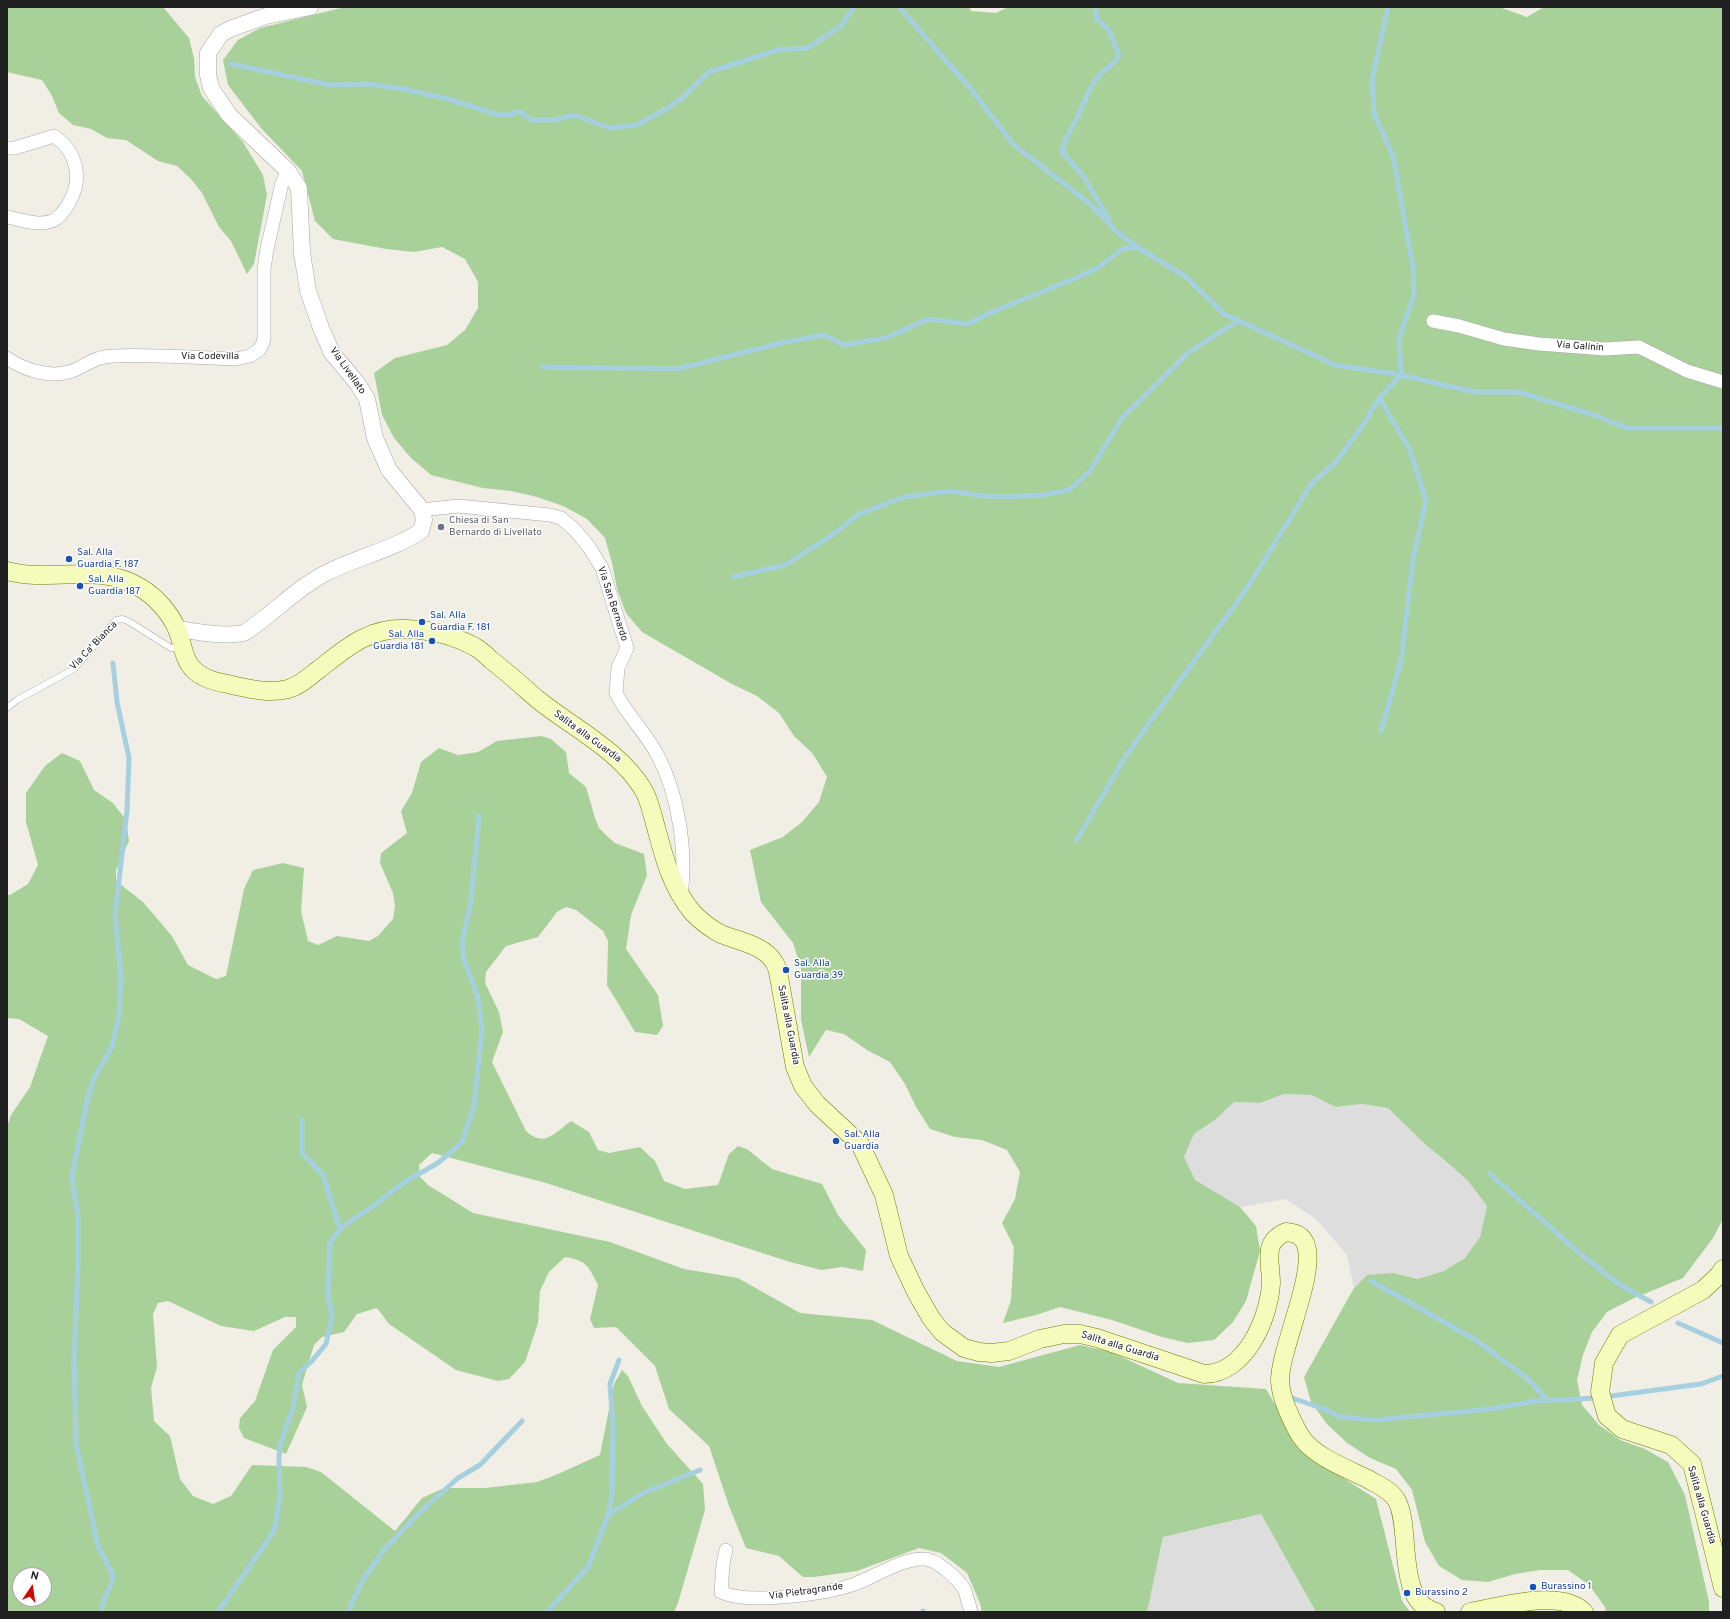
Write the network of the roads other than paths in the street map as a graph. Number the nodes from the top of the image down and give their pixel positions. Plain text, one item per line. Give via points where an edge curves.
1 (310, 7) edge
2 (7, 148) edge
3 (288, 171) junction
4 (7, 217) edge
5 (1433, 321) dead end
6 (7, 358) edge
7 (1723, 382) edge
8 (422, 510) junction
9 (7, 571) edge
10 (177, 629) junction
11 (182, 648) junction
12 (7, 708) edge
13 (681, 897) junction
14 (1723, 1269) edge
15 (726, 1550) dead end
16 (1720, 1567) edge
17 (1723, 1588) edge
18 (1425, 1609) edge
19 (971, 1612) edge
20 (1470, 1612) edge
21 (1584, 1612) edge

1 - 3 street, Via Livellato via 266,16 230,29 221,34 208,52 211,88 229,115
2 - 4 street via 54,136 63,141 68,148 77,174 69,204 54,220 39,224
3 - 6 street, Via Codevilla via 282,183 266,248 264,339 259,350 250,356 111,356 63,374 28,369
3 - 8 street, Via Livellato via 299,188 302,253 308,290 321,328 332,353 358,383 366,399 375,438 389,470
5 - 7 street, Via Galinin via 1518,341 1605,350 1639,347 1687,372
8 - 10 street via 424,520 421,531 408,540 326,573 294,593 244,633 235,635
8 - 13 street, Via San Bernardo via 458,506 561,518 589,547 602,568 627,648 618,668 616,693 657,754 666,773 678,815 684,869
9 - 10 main road, Salita alla Guardia via 39,576 114,576 128,581 152,596 167,611
10 - 11 main road, Salita alla Guardia
11 - 12 lane, Via Ca' Bianca via 171,648 128,621 116,620 74,669
11 - 13 main road, Salita alla Guardia via 190,666 203,677 231,685 273,691 288,689 303,682 348,646 366,636 386,630 431,631 476,648 557,715 619,759 635,776 646,795 670,876
13 - 18 main road, Salita alla Guardia via 694,914 718,933 755,947 774,962 795,1067 803,1086 817,1104 860,1144 884,1195 899,1256 916,1292 942,1332 964,1348 992,1353 1009,1351 1052,1336 1080,1334 1204,1374 1215,1374 1230,1367 1242,1356 1262,1320 1271,1284 1270,1249 1273,1241 1286,1232 1300,1236 1307,1248 1307,1263 1281,1369 1282,1395 1292,1421 1313,1450 1386,1489 1396,1500 1402,1516 1408,1574 1412,1589
14 - 16 main road, Salita alla Guardia via 1703,1290 1620,1335 1604,1363 1600,1392 1607,1416 1622,1429 1671,1445 1692,1464
15 - 19 street, Via Pietragrande via 721,1592 730,1596 771,1598 835,1590 902,1563 924,1558 943,1568 964,1589
16 - 17 main road, Salita alla Guardia
20 - 21 main road via 1546,1599 1565,1601

